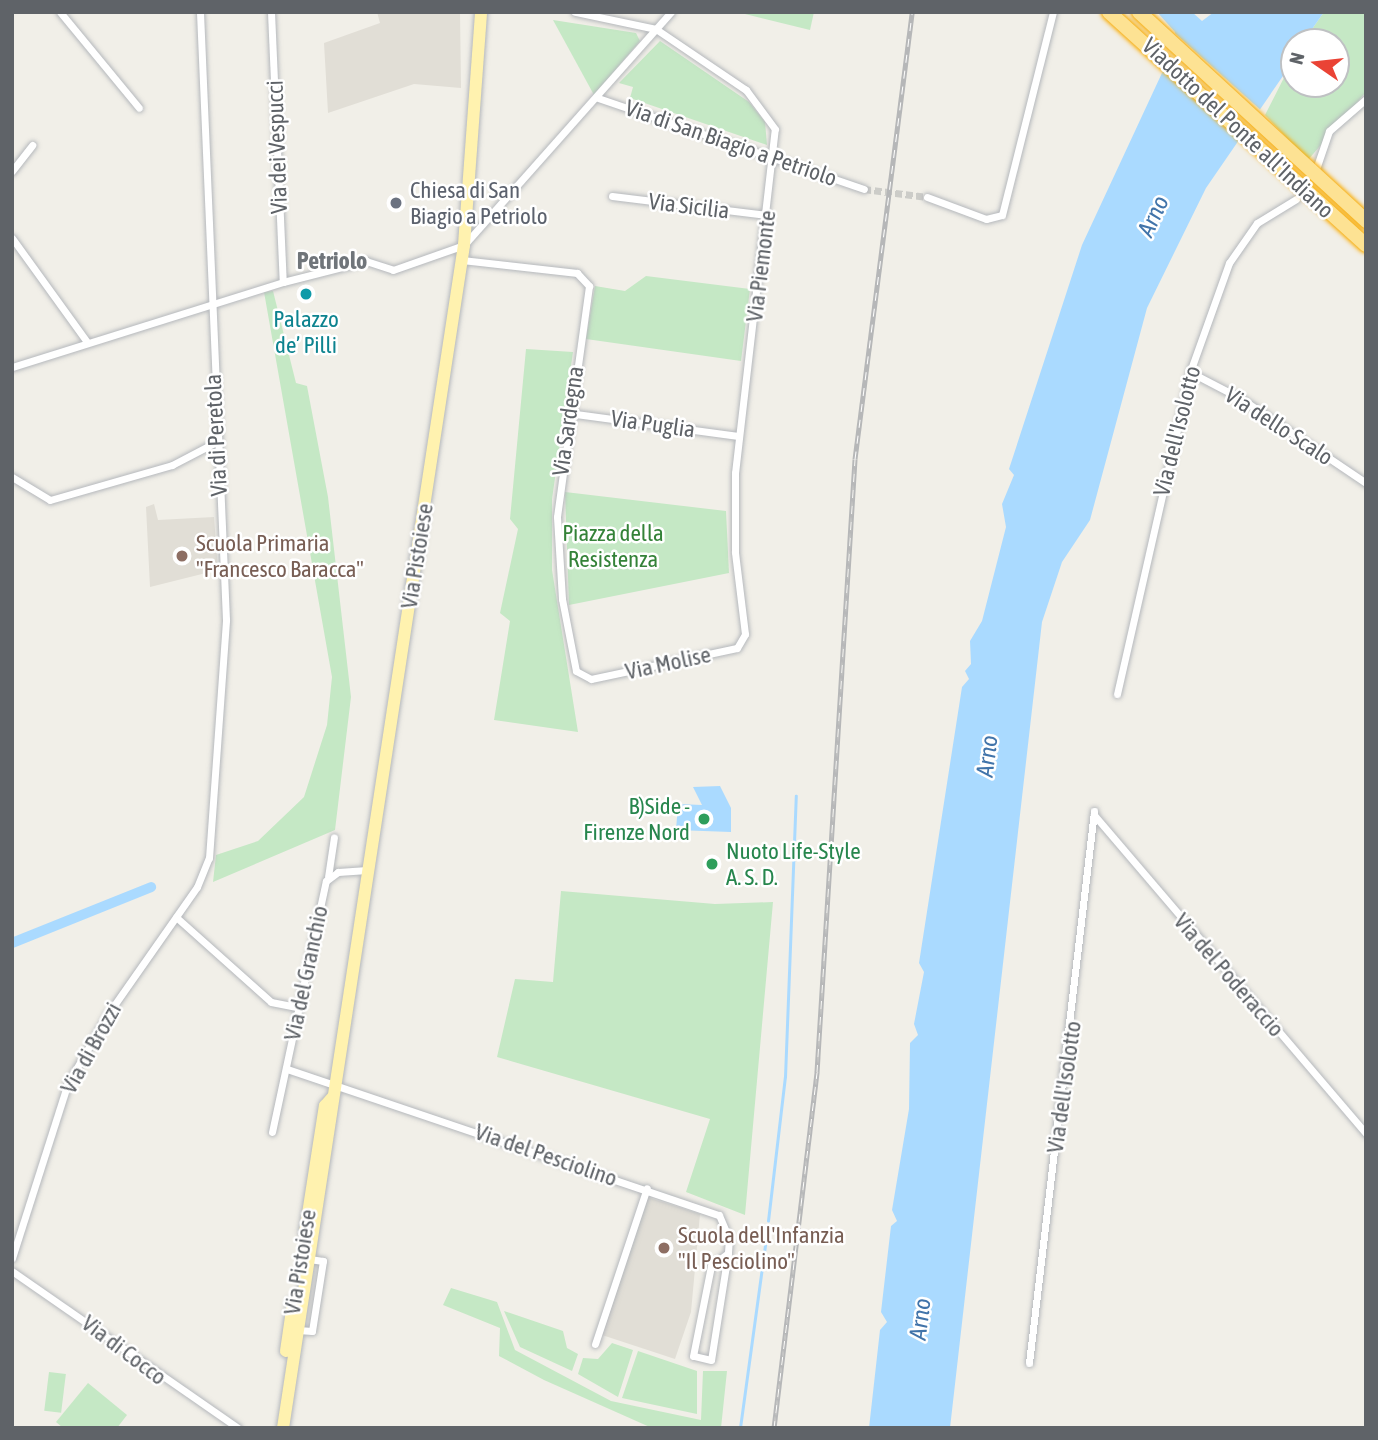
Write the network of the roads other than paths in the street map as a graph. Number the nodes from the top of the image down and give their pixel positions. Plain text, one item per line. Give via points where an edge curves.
1 (60, 12) edge
2 (200, 12) edge
3 (271, 12) edge
4 (481, 12) edge
5 (575, 12) edge
6 (671, 12) edge
7 (1053, 12) edge
8 (1110, 12) edge
9 (1139, 12) edge
10 (656, 29) junction
11 (598, 98) junction
12 (1366, 99) edge
13 (139, 108) dead end
14 (32, 145) dead end
15 (774, 154) junction
16 (12, 172) edge
17 (1315, 172) dead end
18 (864, 189) tunnel mouth
19 (612, 196) dead end
20 (927, 197) tunnel mouth
21 (1296, 199) dead end
22 (767, 215) junction
23 (1366, 221) edge
24 (12, 238) edge
25 (464, 245) junction
26 (1366, 245) edge
27 (462, 260) junction
28 (283, 282) junction
29 (211, 302) junction
30 (87, 342) junction
31 (12, 367) edge
32 (1190, 372) junction
33 (568, 413) junction
34 (738, 436) junction
35 (216, 442) junction
36 (12, 477) edge
37 (1366, 483) edge
38 (743, 642) joint
39 (591, 679) joint
40 (1117, 694) dead end
41 (1094, 813) joint
42 (334, 836) dead end
43 (209, 858) joint
44 (367, 870) junction
45 (328, 878) junction
46 (176, 917) junction
47 (296, 1007) junction
48 (286, 1069) junction
49 (334, 1084) junction
50 (332, 1098) junction
51 (272, 1132) dead end
52 (1366, 1134) edge
53 (646, 1188) junction
54 (728, 1253) junction
55 (12, 1258) edge
56 (12, 1270) edge
57 (595, 1344) dead end
58 (1029, 1363) dead end
59 (238, 1428) edge
60 (275, 1428) edge
61 (282, 1428) edge

1 - 13 street
2 - 29 street, Via di Peretola
3 - 28 street, Via dei Vespucci
4 - 25 main road, Via Pistoiese
5 - 10 street, Via Piemonte
6 - 10 street, Via di San Biagio a Petriolo
7 - 20 street via 1002,215 986,219
8 - 26 highway, Viadotto del Ponte all'Indiano, bridge
9 - 23 highway, Viadotto del Ponte all'Indiano, bridge
10 - 11 street, Via di San Biagio a Petriolo
10 - 15 street, Via Piemonte via 758,100 775,129
11 - 15 street, Via di San Biagio a Petriolo
11 - 25 street, Via di San Biagio a Petriolo
12 - 17 street via 1329,131
14 - 16 street
15 - 18 street, Via di San Biagio a Petriolo
15 - 22 street, Via Piemonte
19 - 22 street, Via Sicilia
21 - 32 street, Via dell'Isolotto via 1257,223 1229,263
22 - 34 street, Via Piemonte
24 - 30 street
25 - 27 main road, Via Pistoiese
25 - 28 street, Via di San Biagio a Petriolo via 394,270 366,261
27 - 33 street, Via Sardegna via 585,279
27 - 44 main road, Via Pistoiese
28 - 29 street, Via di San Biagio a Petriolo
29 - 30 street, Via di San Biagio a Petriolo
29 - 35 street, Via di Peretola
30 - 31 street, Via di San Biagio a Petriolo
32 - 37 street, Via dello Scalo via 1240,398
32 - 40 street, Via dell'Isolotto
33 - 34 street, Via Puglia
33 - 39 street, Via Sardegna via 559,491 559,572 574,667
34 - 38 street, Via Piemonte via 733,523
35 - 36 street via 172,465 50,500
35 - 43 street, Via di Peretola via 226,637
38 - 39 street, Via Molise
41 - 52 street, Via del Poderaccio
41 - 58 street, Via dell'Isolotto
42 - 45 street, Via del Granchio
43 - 46 street, Via di Brozzi
44 - 45 street, Via del Granchio
44 - 49 main road, Via Pistoiese
45 - 47 street, Via del Granchio
46 - 47 street via 271,1002
46 - 55 street, Via di Brozzi via 108,1014 68,1083
47 - 48 street, Via del Granchio
48 - 49 street, Via del Granchio
48 - 51 street, Via del Granchio
49 - 50 main road, Via Pistoiese
49 - 53 street, Via del Pesciolino
50 - 60 main road, Via Pistoiese via 325,1106
50 - 61 main road, Via Pistoiese
53 - 54 street, Via del Pesciolino via 719,1215 729,1232
53 - 57 street
54 - 54 street, Via del Pesciolino via 711,1265 693,1356 711,1360
56 - 59 street, Via di Cocco

